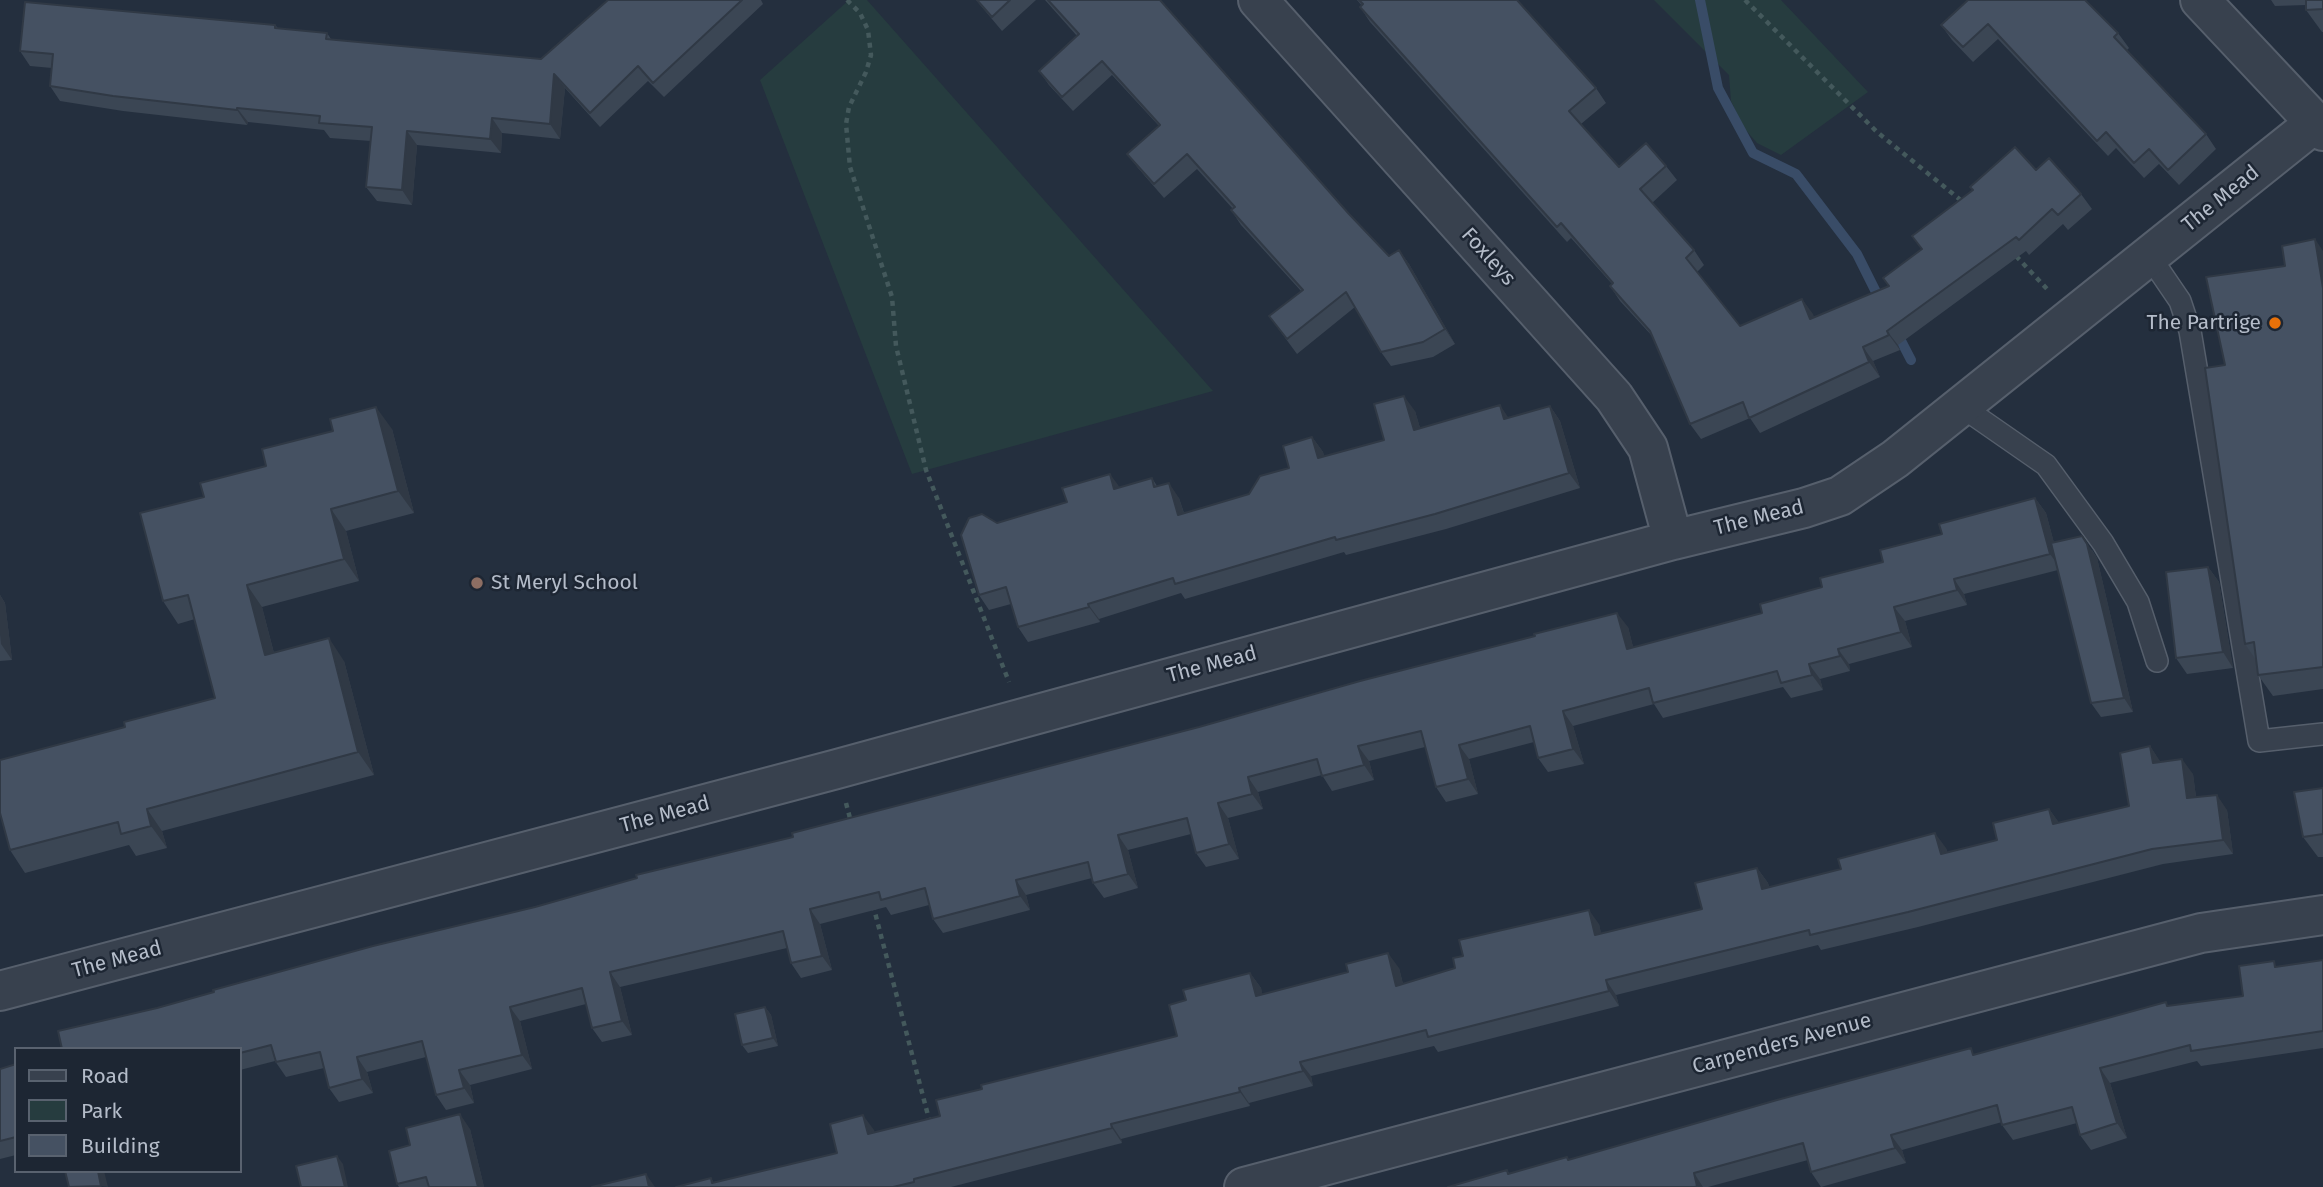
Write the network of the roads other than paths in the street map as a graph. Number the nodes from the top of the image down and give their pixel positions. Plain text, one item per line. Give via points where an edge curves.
1 (1258, 0) edge
2 (2200, 0) edge
3 (2319, 127) edge
4 (2150, 257) junction
5 (1961, 406) junction
6 (1673, 540) junction
7 (2157, 661) dead end
8 (2323, 734) edge
9 (2323, 915) edge
10 (0, 992) edge
11 (1244, 1187) edge

1 - 6 street, Foxleys via 1614,397 1648,447
2 - 3 street
3 - 4 street, The Mead
4 - 5 street, The Mead
4 - 8 lane via 2180,301 2190,331 2259,741
5 - 6 street, The Mead via 1840,496
5 - 7 lane via 2046,465 2103,543 2138,603
6 - 10 street, The Mead
9 - 11 street, Carpenders Avenue via 2201,933 2141,948

